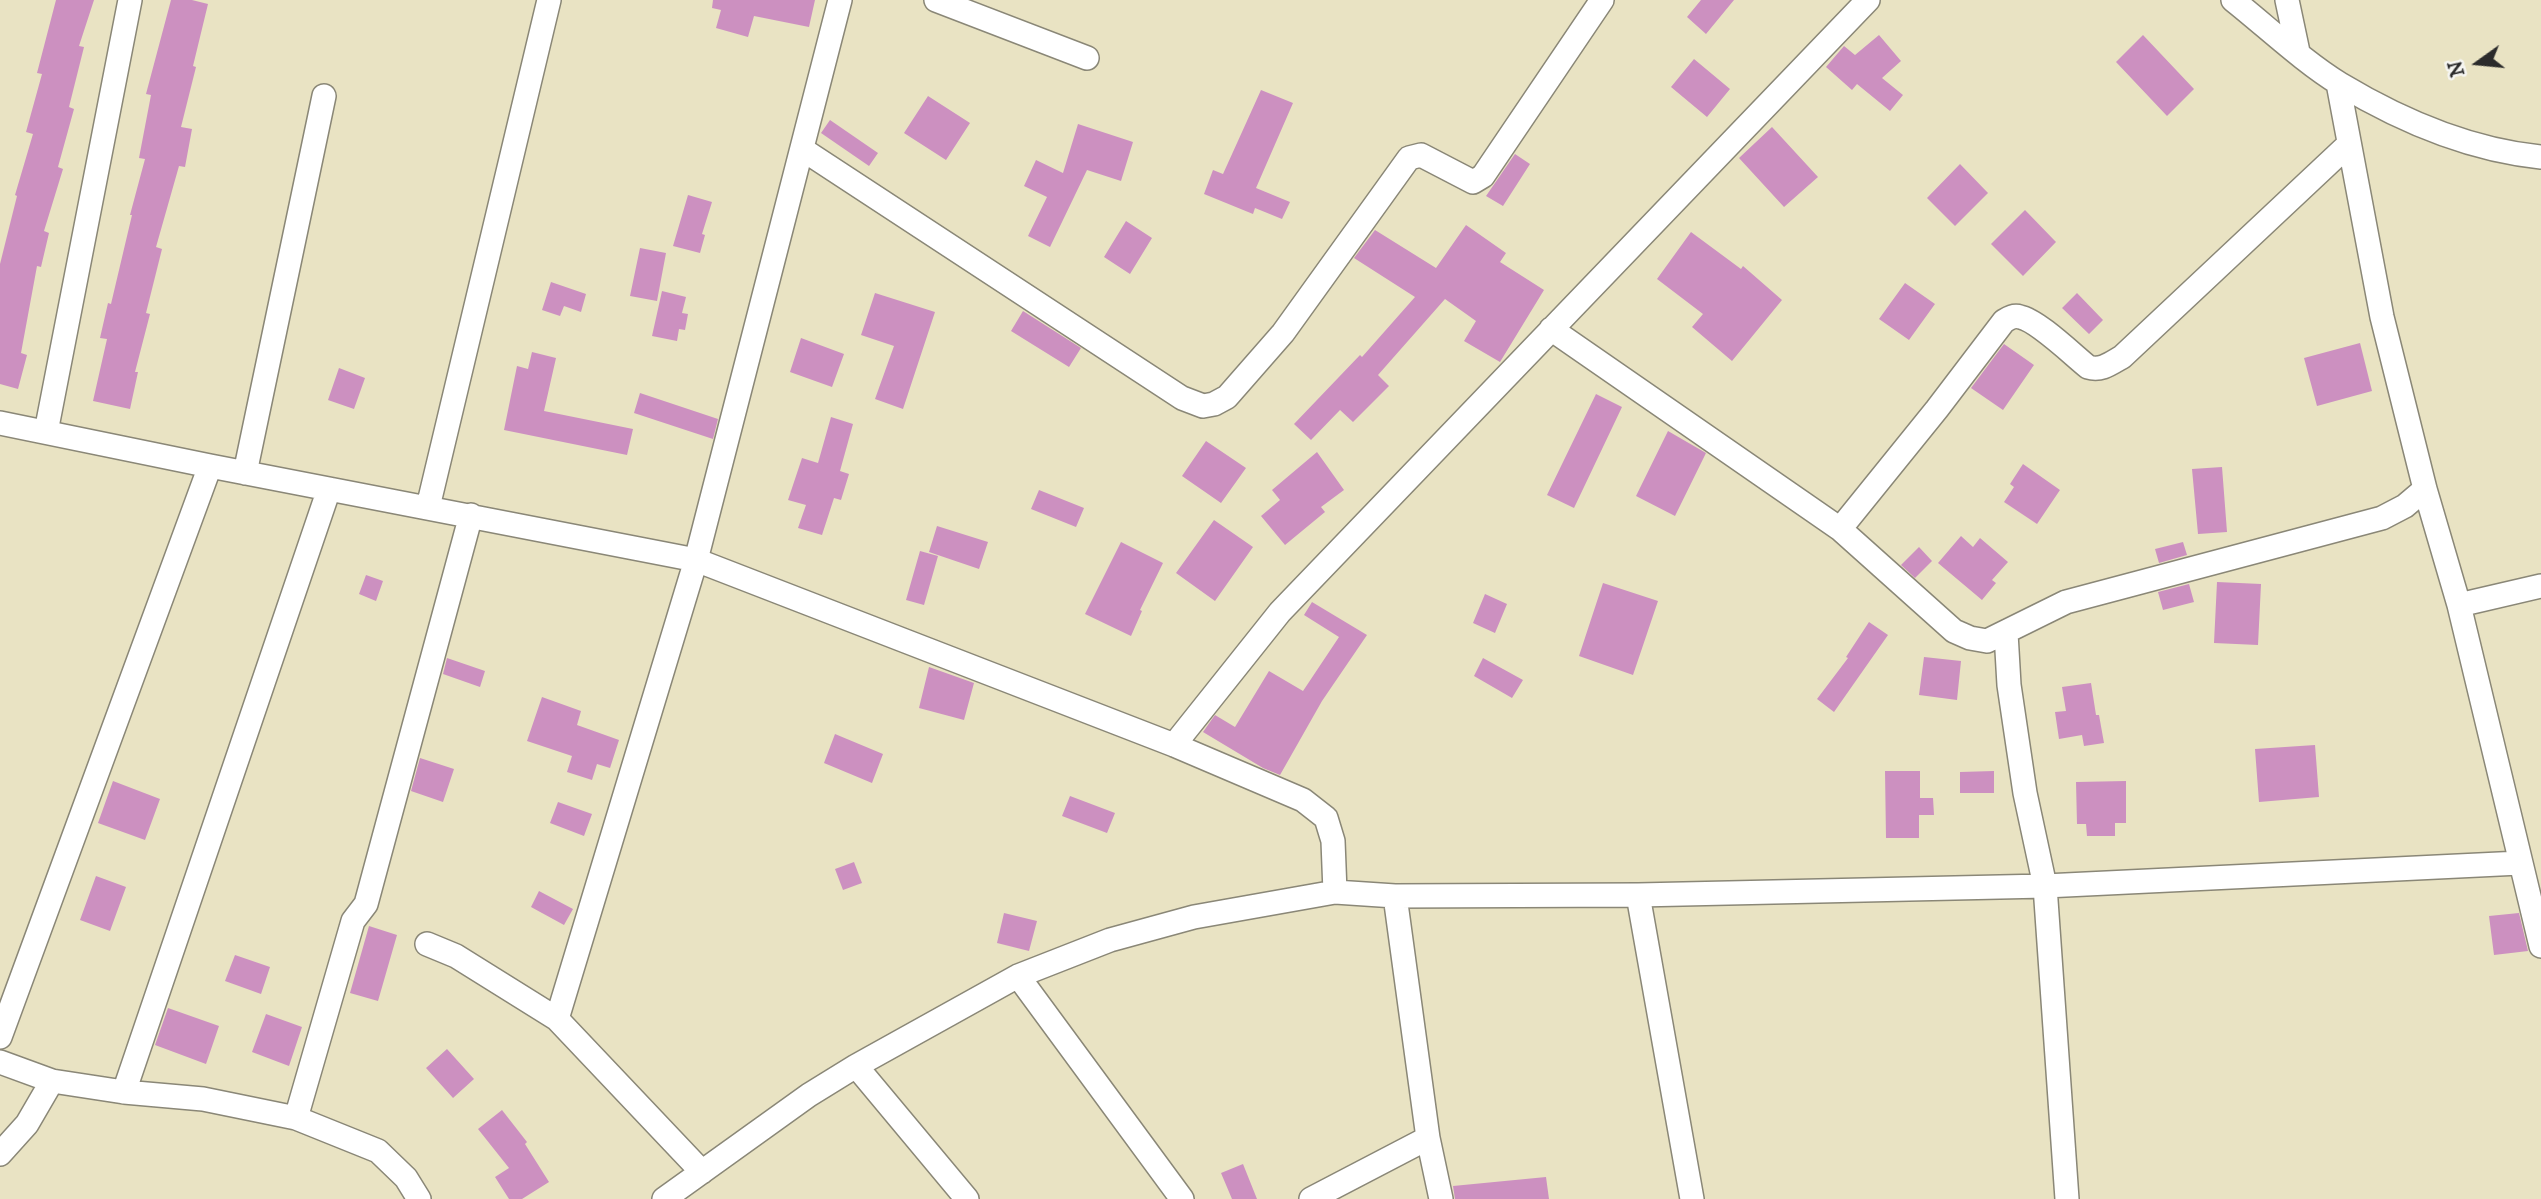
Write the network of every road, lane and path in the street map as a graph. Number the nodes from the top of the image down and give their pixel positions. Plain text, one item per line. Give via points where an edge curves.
1 (130, 0) edge
2 (549, 0) edge
3 (840, 0) edge
4 (936, 0) edge
5 (1602, 0) edge
6 (1868, 0) edge
7 (2234, 0) edge
8 (2287, 0) edge
9 (2298, 52) junction
10 (1087, 58) dead end
11 (2338, 83) junction
12 (324, 96) dead end
13 (2348, 145) junction
14 (802, 149) junction
15 (2541, 157) edge
16 (1552, 328) junction
17 (0, 422) edge
18 (46, 432) junction
19 (210, 466) junction
20 (245, 473) junction
21 (329, 489) junction
22 (2425, 489) junction
23 (428, 507) junction
24 (471, 515) junction
25 (1840, 529) junction
26 (696, 560) junction
27 (2541, 586) edge
28 (2459, 605) junction
29 (2006, 633) junction
30 (1174, 745) junction
31 (2520, 863) junction
32 (2045, 886) junction
33 (1335, 892) junction
34 (1639, 895) junction
35 (1395, 896) junction
36 (427, 944) dead end
37 (2541, 946) edge
38 (1018, 976) junction
39 (557, 1019) junction
40 (0, 1037) edge
41 (0, 1062) edge
42 (856, 1066) junction
43 (52, 1081) junction
44 (124, 1092) junction
45 (296, 1118) junction
46 (1428, 1138) junction
47 (0, 1154) edge
48 (702, 1172) junction
49 (419, 1199) edge
50 (664, 1199) edge
51 (967, 1199) edge
52 (1182, 1199) edge
53 (1311, 1199) edge
54 (1441, 1199) edge
55 (1692, 1199) edge
56 (2067, 1199) edge

1 - 18 street
2 - 23 street
3 - 14 street
4 - 10 street
5 - 14 street via 1483,176 1474,182 1421,155 1409,158 1283,333 1227,397 1214,404 1203,406 1182,398
6 - 16 street
7 - 9 street
8 - 9 street
9 - 11 street
11 - 13 street
11 - 15 street via 2419,125 2508,154
12 - 20 street
13 - 22 street via 2382,317
13 - 25 street via 2122,357 2106,366 2088,367 2021,317 2004,321
14 - 26 street
16 - 25 street
16 - 30 street via 1280,612
17 - 18 street
18 - 19 street
19 - 20 street
19 - 40 street
20 - 21 street
21 - 23 street
21 - 44 street
22 - 28 street
22 - 29 street via 2382,518 2066,602
23 - 24 street
24 - 26 street
24 - 45 street via 366,904 353,921
25 - 29 street via 1954,631 1987,641
26 - 30 street
26 - 39 street
27 - 28 street
28 - 31 street
29 - 32 street via 2025,793
30 - 33 street via 1303,800 1326,818 1333,841
31 - 32 street
31 - 37 street
32 - 34 street
32 - 56 street
33 - 35 street
33 - 38 street via 1194,917 1110,940
34 - 35 street
34 - 55 street
35 - 46 street
36 - 39 street via 456,956
38 - 42 street
38 - 52 street
39 - 48 street
41 - 43 street
42 - 48 street
42 - 51 street
43 - 44 street
43 - 47 street via 27,1124
44 - 45 street via 204,1099
45 - 49 street via 378,1151 406,1178
46 - 53 street
46 - 54 street
48 - 50 street

